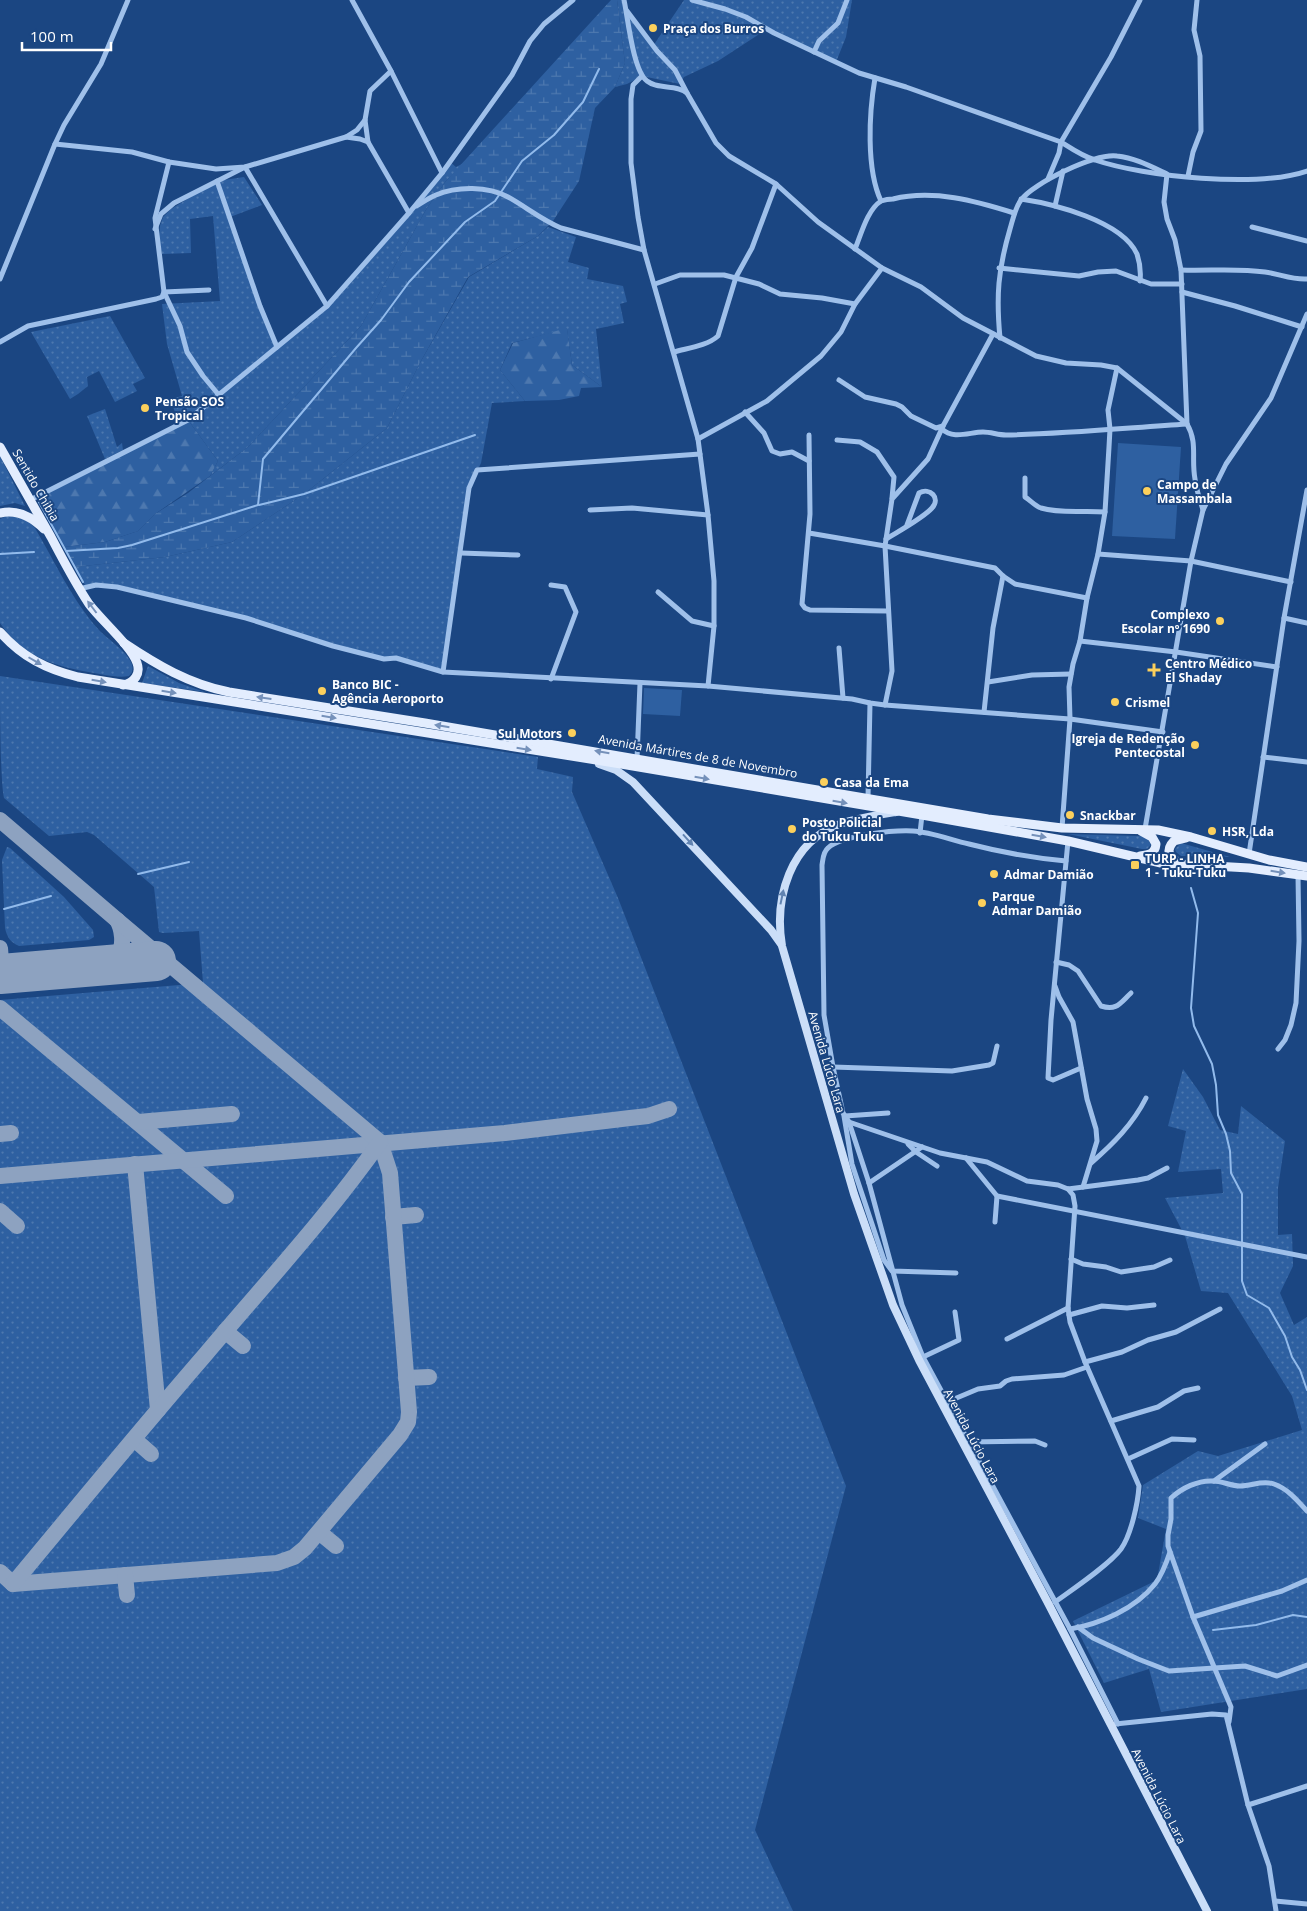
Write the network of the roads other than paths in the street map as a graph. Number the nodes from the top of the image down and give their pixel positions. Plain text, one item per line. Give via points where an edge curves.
1 (128, 0) edge
2 (352, 0) edge
3 (573, 0) edge
4 (624, 0) edge
5 (692, 0) edge
6 (847, 0) edge
7 (1140, 0) edge
8 (1197, 0) edge
9 (626, 10) junction
10 (814, 52) junction
11 (390, 71) junction
12 (642, 76) junction
13 (875, 78) junction
14 (687, 93) junction
15 (364, 120) junction
16 (346, 137) junction
17 (368, 142) junction
18 (1061, 142) junction
19 (55, 144) junction
20 (1096, 160) junction
21 (169, 162) junction
22 (245, 167) junction
23 (1064, 171) junction
24 (1307, 171) edge
25 (442, 173) junction
26 (1167, 174) junction
27 (1188, 176) junction
28 (1048, 179) junction
29 (218, 181) junction
30 (776, 184) junction
31 (1029, 193) junction
32 (1021, 199) junction
33 (881, 202) junction
34 (1038, 202) junction
35 (1055, 206) junction
36 (413, 208) junction
37 (409, 213) junction
38 (1014, 213) junction
39 (1252, 227) dead end
40 (155, 229) junction
41 (1307, 241) edge
42 (855, 249) junction
43 (644, 250) junction
44 (882, 268) junction
45 (999, 268) junction
46 (1180, 270) junction
47 (736, 277) junction
48 (0, 279) edge
49 (1307, 279) edge
50 (1140, 281) junction
51 (655, 284) junction
52 (1182, 284) junction
53 (209, 290) dead end
54 (164, 292) junction
55 (1182, 292) junction
56 (855, 304) junction
57 (327, 306) junction
58 (1307, 314) edge
59 (1302, 327) junction
60 (993, 334) junction
61 (1000, 338) junction
62 (0, 342) edge
63 (276, 347) junction
64 (674, 352) junction
65 (1116, 368) junction
66 (839, 380) dead end
67 (218, 394) junction
68 (745, 412) junction
69 (1187, 424) junction
70 (943, 428) junction
71 (1110, 429) junction
72 (809, 435) dead end
73 (698, 439) junction
74 (837, 440) dead end
75 (0, 448) edge
76 (700, 454) junction
77 (809, 461) junction
78 (1025, 478) dead end
79 (1307, 490) edge
80 (892, 499) junction
81 (30, 500) junction
82 (590, 510) dead end
83 (1203, 510) junction
84 (1105, 512) junction
85 (0, 513) edge
86 (708, 514) junction
87 (907, 525) junction
88 (809, 533) junction
89 (50, 535) junction
90 (886, 539) junction
91 (885, 546) junction
92 (460, 553) junction
93 (1098, 554) junction
94 (518, 555) dead end
95 (1191, 561) junction
96 (1003, 576) junction
97 (1291, 582) junction
98 (551, 585) dead end
99 (79, 588) junction
100 (658, 592) dead end
101 (1087, 598) junction
102 (888, 611) junction
103 (1284, 618) junction
104 (1307, 623) edge
105 (714, 626) junction
106 (0, 632) edge
107 (1080, 641) junction
108 (124, 643) junction
109 (839, 648) dead end
110 (1176, 652) junction
111 (1277, 667) junction
112 (443, 672) junction
113 (1071, 674) junction
114 (551, 679) junction
115 (988, 682) junction
116 (640, 684) junction
117 (121, 685) junction
118 (708, 686) junction
119 (843, 698) junction
120 (870, 704) junction
121 (885, 705) junction
122 (984, 712) junction
123 (1070, 719) junction
124 (1163, 732) junction
125 (566, 756) junction
126 (1263, 757) junction
127 (637, 759) junction
128 (1307, 762) edge
129 (868, 798) junction
130 (898, 812) junction
131 (922, 815) junction
132 (1062, 828) junction
133 (1135, 829) junction
134 (1145, 829) junction
135 (920, 833) junction
136 (1191, 838) junction
137 (1068, 841) junction
138 (1249, 855) junction
139 (1135, 857) junction
140 (1066, 860) junction
141 (1183, 865) junction
142 (1307, 867) edge
143 (1302, 876) edge
144 (782, 946) junction
145 (1056, 962) junction
146 (1054, 983) junction
147 (1131, 993) dead end
148 (997, 1046) dead end
149 (1278, 1049) dead end
150 (833, 1067) junction
151 (1081, 1068) junction
152 (1146, 1098) dead end
153 (888, 1113) dead end
154 (844, 1115) junction
155 (848, 1122) junction
156 (908, 1143) junction
157 (922, 1147) junction
158 (916, 1152) junction
159 (966, 1158) junction
160 (1091, 1164) junction
161 (937, 1166) dead end
162 (1167, 1168) dead end
163 (869, 1183) junction
164 (1083, 1187) junction
165 (1068, 1189) junction
166 (996, 1196) junction
167 (1074, 1211) junction
168 (995, 1222) dead end
169 (1307, 1257) edge
170 (1072, 1259) junction
171 (1170, 1260) dead end
172 (892, 1271) junction
173 (956, 1273) dead end
174 (1154, 1306) dead end
175 (1068, 1308) junction
176 (1220, 1309) dead end
177 (955, 1312) dead end
178 (1069, 1315) junction
179 (1007, 1339) dead end
180 (923, 1357) junction
181 (1086, 1365) junction
182 (1198, 1388) dead end
183 (947, 1402) junction
184 (1111, 1421) junction
185 (1194, 1440) dead end
186 (968, 1442) junction
187 (1265, 1444) dead end
188 (1045, 1445) dead end
189 (1128, 1459) junction
190 (1214, 1481) junction
191 (1307, 1511) edge
192 (1170, 1552) junction
193 (1307, 1580) edge
194 (1055, 1602) junction
195 (1193, 1617) junction
196 (1078, 1627) junction
197 (1070, 1629) junction
198 (1307, 1665) edge
199 (1213, 1667) junction
200 (1228, 1722) junction
201 (1114, 1725) junction
202 (1307, 1786) edge
203 (1248, 1805) junction
204 (1275, 1901) junction
205 (1307, 1904) edge
206 (1207, 1911) edge
207 (1276, 1911) edge

1 - 19 street via 101,64
2 - 11 street
3 - 25 street via 544,24 530,41 512,75
4 - 9 street
5 - 10 street via 746,17
6 - 10 street via 838,23
7 - 18 street
8 - 27 street via 1194,30 1200,56 1201,130
9 - 12 street via 634,54
9 - 14 street via 675,70
10 - 13 street
11 - 15 street via 370,91
11 - 25 street
12 - 14 street via 646,82
12 - 43 street via 633,85 630,134 631,164
13 - 18 street
13 - 33 street via 870,126 872,174
14 - 30 street via 716,143 741,165
15 - 16 street
15 - 17 street
16 - 17 street
16 - 22 street
17 - 37 street
18 - 20 street
18 - 28 street via 1060,153
19 - 21 street via 132,152
19 - 48 street
20 - 23 street
20 - 26 street
20 - 26 street via 1114,155 1132,158
21 - 22 street via 216,169
21 - 40 street via 156,210
22 - 29 street
22 - 57 street
23 - 28 street
23 - 35 street
24 - 27 street via 1242,180
25 - 36 street
26 - 27 street
26 - 46 street via 1164,202
28 - 31 street
29 - 40 street via 174,203 161,214
29 - 63 street
30 - 42 street via 818,222
30 - 47 street via 752,248
31 - 32 street
31 - 34 street
32 - 34 street
32 - 38 street
33 - 38 street via 906,195 932,196 975,201
33 - 42 street via 872,211
34 - 35 street
35 - 50 street via 1107,225 1123,236 1136,252
36 - 37 street
36 - 43 street via 437,194 475,189 492,192 506,196 555,225
37 - 57 street
38 - 45 street
39 - 41 street
40 - 54 street
42 - 44 street
43 - 51 street
44 - 56 street
44 - 60 street via 921,287 963,318
45 - 50 street via 1079,276 1116,272
45 - 61 street
46 - 49 street via 1238,269
46 - 52 street
47 - 51 street via 680,275
47 - 56 street via 780,294
47 - 64 street via 718,336 704,344
50 - 52 street
51 - 64 street
52 - 55 street
53 - 54 street
54 - 62 street via 156,299 28,326
54 - 67 street via 180,326 187,352
55 - 59 street
55 - 69 street
56 - 68 street via 841,332 821,356 767,401
57 - 63 street
58 - 59 street
59 - 83 street via 1271,398 1226,464
60 - 61 street
60 - 70 street
61 - 65 street via 1054,361
63 - 67 street
64 - 73 street
65 - 69 street
65 - 71 street via 1108,410
66 - 70 street via 865,397 896,404 911,416
67 - 81 street via 188,420
68 - 73 street
68 - 77 street via 764,433 772,451 780,454 792,452
69 - 71 street
69 - 83 street via 1192,432 1195,479
70 - 71 street via 944,432 960,435
70 - 80 street via 928,459
71 - 84 street
72 - 77 street
73 - 76 street
74 - 80 street via 860,442 881,456 894,477
75 - 81 main road, Sentido Chibia
76 - 86 street
76 - 92 street via 477,470 470,488
77 - 88 street
78 - 84 street via 1025,496 1040,508
79 - 97 street
80 - 90 street
81 - 89 main road, Sentido Chibia
82 - 86 street via 632,508
83 - 95 street
84 - 93 street
85 - 89 main road via 20,513
86 - 105 street via 714,579
87 - 87 street via 931,509 935,500 929,490 919,493
87 - 90 street
88 - 91 street
88 - 102 street via 802,599 805,608
89 - 99 main road, Sentido Chibia
90 - 91 street
91 - 96 street via 995,568
91 - 102 street
92 - 94 street
92 - 112 street
93 - 95 street
93 - 101 street
95 - 97 street
95 - 110 street
96 - 101 street via 1014,584
96 - 115 street via 993,628
97 - 103 street
98 - 114 street via 566,587 576,612
108 -> 99 main road, Sentido Chibia
99 - 112 street via 96,585 117,587 246,618 333,646 384,659 396,658
100 - 105 street via 692,621
101 - 107 street
102 - 121 street via 892,671
103 - 104 street
103 - 111 street
105 - 118 street
106 -> 117 main road, Avenida Mártires de 8 de Novembro via 20,652 47,668
107 - 110 street
107 - 113 street
108 - 117 main road via 137,660 138,673 133,681
127 -> 108 main road, Avenida Mártires de 8 de Novembro via 216,690 178,676
109 - 119 street
110 - 111 street
110 - 124 street
111 - 126 street
112 - 114 street
113 - 115 street via 1032,675
113 - 123 street
114 - 116 street
115 - 122 street
116 - 118 street
116 - 127 street
117 -> 125 main road, Avenida Mártires de 8 de Novembro
118 - 119 street
119 - 120 street
120 - 121 street
120 - 129 street
121 - 122 street
122 - 123 street
123 - 124 street
123 - 132 street
124 - 134 street
125 -> 130 main road, Avenida Mártires de 8 de Novembro
125 -> 144 main road, Avenida Lúcio Lara via 606,766 633,782 771,930
126 - 128 street
126 - 138 street
127 - 129 main road, Avenida Mártires de 8 de Novembro
129 - 132 main road, Avenida Mártires de 8 de Novembro
130 - 131 main road, Avenida Mártires de 8 de Novembro
144 -> 130 main road, Avenida Lúcio Lara via 779,926 782,893 793,864 810,842 839,824
131 - 135 street
131 -> 137 main road, Avenida Mártires de 8 de Novembro
132 - 133 main road, Avenida Mártires de 8 de Novembro
133 - 134 main road, Avenida Mártires de 8 de Novembro
133 - 139 main road via 1149,834 1156,844 1154,852
134 - 136 main road, Avenida Mártires de 8 de Novembro
135 - 140 street via 1040,858
135 - 150 street via 888,832 850,839 830,846 823,857 824,1015
136 - 138 main road, Avenida Mártires de 8 de Novembro
136 - 141 main road via 1174,841 1170,848 1170,856
137 - 139 main road, Avenida Mártires de 8 de Novembro
137 - 140 street
138 - 142 main road, Avenida Mártires de 8 de Novembro
139 - 141 main road, Avenida Mártires de 8 de Novembro
140 - 145 street
141 -> 143 main road, Avenida Mártires de 8 de Novembro via 1249,868
143 - 149 street via 1296,1003 1291,1025
144 - 201 main road, Avenida Lúcio Lara via 854,1194 894,1305 919,1360
145 - 146 street
145 - 147 street via 1078,971 1101,1006 1115,1008
146 - 151 street via 1073,1022
146 - 151 street via 1048,1078 1053,1080
148 - 150 street via 993,1062 989,1065 956,1070
150 - 154 street
151 - 160 street via 1096,1129
152 - 160 street via 1127,1128
153 - 154 street
154 - 155 street
154 - 172 street via 852,1164 884,1260
155 - 156 street
155 - 163 street
156 - 157 street
156 - 158 street
157 - 158 street
157 - 159 street
158 - 161 street
158 - 163 street
159 - 165 street via 987,1162 1027,1181
159 - 166 street
160 - 164 street
162 - 164 street via 1148,1178
163 - 172 street
164 - 165 street
165 - 167 street via 1073,1196
166 - 167 street
166 - 168 street
167 - 169 street
167 - 170 street
170 - 171 street via 1122,1272 1154,1267
170 - 175 street
172 - 173 street
172 - 180 street
174 - 178 street via 1102,1306
175 - 178 street
175 - 179 street
176 - 181 street via 1176,1332
177 - 180 street via 959,1340
178 - 181 street
180 - 183 street
181 - 183 street via 1064,1375 1012,1379 1000,1386 978,1389
181 - 184 street
182 - 184 street via 1184,1391 1158,1407
183 - 186 street
184 - 189 street
185 - 189 street via 1172,1439
186 - 188 street via 1035,1441
186 - 194 street
187 - 190 street
189 - 194 street via 1138,1494 1120,1550
190 - 191 street via 1238,1486 1258,1482 1274,1484 1286,1490
190 - 192 street via 1180,1490 1171,1498
192 - 195 street
192 - 196 street via 1164,1570 1139,1599 1120,1612
193 - 195 street via 1282,1591
194 - 197 street
195 - 199 street
196 - 197 street
196 - 199 street via 1138,1660 1169,1670
197 - 201 street
198 - 199 street via 1277,1676 1246,1666
199 - 200 street via 1231,1707
200 - 201 street via 1226,1715 1220,1713
200 - 203 street
201 - 206 main road, Avenida Lúcio Lara
202 - 203 street
203 - 204 street via 1269,1866
204 - 205 street
204 - 207 street

